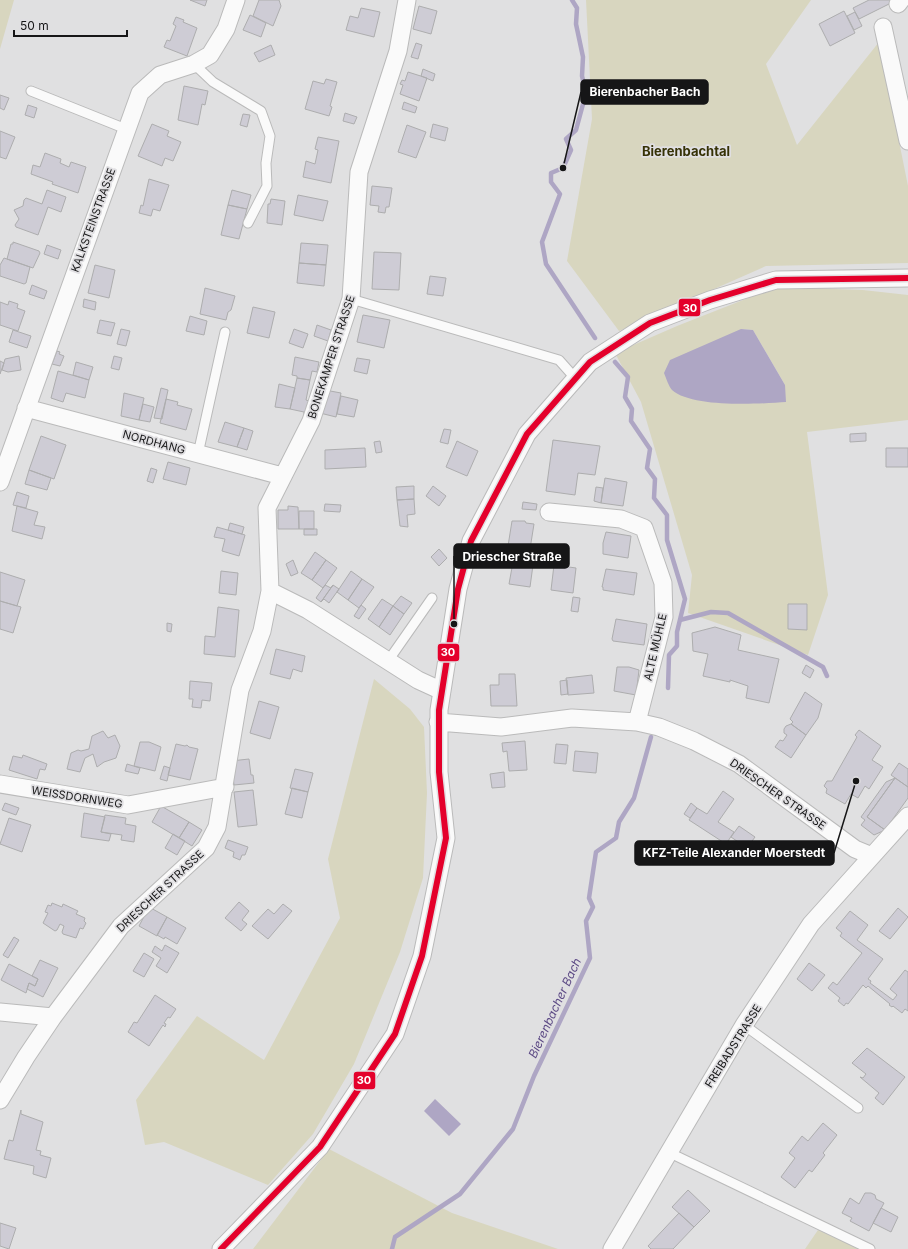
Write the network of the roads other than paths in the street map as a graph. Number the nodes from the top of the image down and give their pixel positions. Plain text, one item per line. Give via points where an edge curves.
1 (236, 0) edge
2 (407, 0) edge
3 (883, 28) dead end
4 (194, 64) junction
5 (31, 91) dead end
6 (126, 129) junction
7 (908, 141) edge
8 (248, 223) dead end
9 (908, 278) edge
10 (351, 299) junction
11 (225, 332) dead end
12 (575, 378) junction
13 (26, 408) junction
14 (198, 454) junction
15 (282, 476) junction
16 (0, 482) edge
17 (549, 512) dead end
18 (270, 591) junction
19 (432, 598) dead end
20 (388, 661) junction
21 (442, 691) junction
22 (438, 722) junction
23 (637, 722) junction
24 (0, 784) edge
25 (225, 787) junction
26 (908, 816) edge
27 (872, 856) junction
28 (0, 1012) edge
29 (53, 1017) junction
30 (744, 1025) junction
31 (0, 1100) edge
32 (858, 1108) dead end
33 (668, 1152) junction
34 (221, 1249) edge
35 (612, 1249) edge
36 (870, 1249) edge

1 - 4 street, KALKSTEINSTRASSE via 226,29 210,55
2 - 10 street, BONEKAMPER STRASSE via 398,51 359,172
3 - 7 street
4 - 6 street, KALKSTEINSTRASSE via 160,75 140,93
4 - 8 lane via 213,82 261,111 270,136 266,163 267,186
5 - 6 lane
6 - 13 street, KALKSTEINSTRASSE
9 - 12 street via 776,280 710,300 650,323 590,362
10 - 12 lane via 559,360
10 - 15 street, BONEKAMPER STRASSE via 311,421
11 - 14 lane
12 - 21 street via 527,434 471,541 458,589
13 - 14 street, NORDHANG
13 - 16 street, KALKSTEINSTRASSE
14 - 15 street, NORDHANG
15 - 18 street, BONEKAMPER STRASSE via 267,508
17 - 23 street, ALTE MÜHLE via 621,520 644,528 663,582 664,617
18 - 20 street via 308,610
18 - 25 street, DRIESCHER STRASSE via 262,632 240,690
19 - 20 lane
20 - 21 street via 418,680
21 - 22 street
22 - 23 street, DRIESCHER STRASSE via 501,727 572,718
22 - 34 street via 439,772 446,838 422,956 395,1034 320,1147
23 - 27 street, DRIESCHER STRASSE via 659,726 694,740 739,764 855,849
24 - 25 street, WEISSDORNWEG via 128,805
25 - 29 street, DRIESCHER STRASSE via 217,827 206,848 121,926
26 - 27 street
27 - 30 street, FREIBADSTRASSE via 811,924
28 - 29 street
29 - 31 street, DRIESCHER STRASSE
30 - 32 lane
30 - 33 street, FREIBADSTRASSE
33 - 35 street, FREIBADSTRASSE
33 - 36 lane

